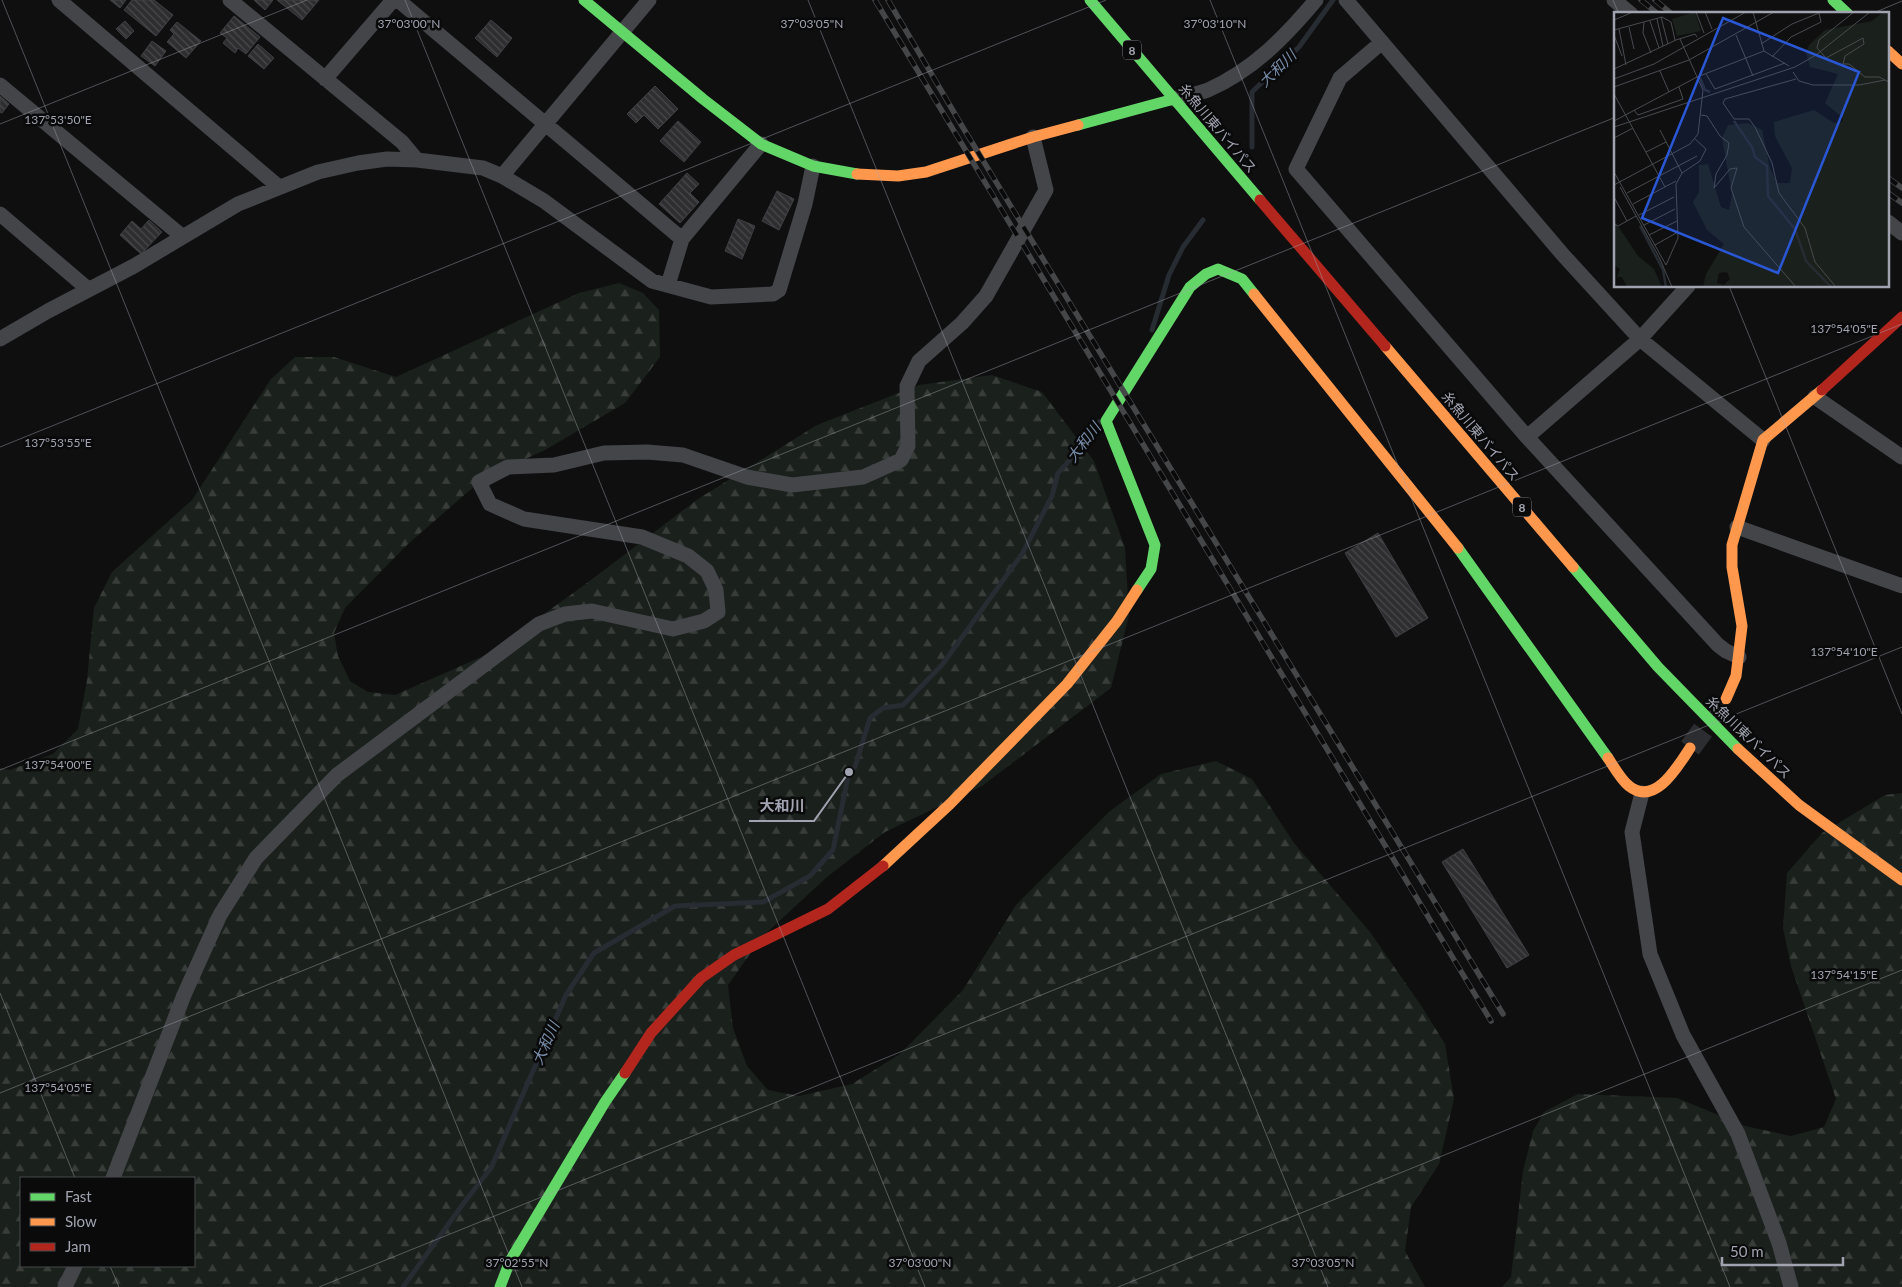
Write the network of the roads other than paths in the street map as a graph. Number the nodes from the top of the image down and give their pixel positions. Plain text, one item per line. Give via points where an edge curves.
1 (59, 0) edge
2 (230, 0) edge
3 (392, 0) edge
4 (398, 0) edge
5 (584, 0) edge
6 (649, 0) edge
7 (1090, 0) edge
8 (1316, 0) edge
9 (1346, 0) edge
10 (1614, 0) edge
11 (1833, 0) edge
12 (1629, 12) edge
13 (1846, 12) edge
14 (623, 32) junction
15 (1382, 42) junction
16 (1890, 53) edge
17 (1902, 64) edge
18 (324, 79) junction
19 (0, 85) edge
20 (1174, 99) junction
21 (545, 125) junction
22 (1033, 137) junction
23 (761, 144) junction
24 (417, 160) junction
25 (813, 166) junction
26 (502, 176) junction
27 (280, 187) junction
28 (0, 214) edge
29 (1890, 224) edge
30 (1902, 233) edge
31 (183, 238) junction
32 (682, 239) junction
33 (668, 285) junction
34 (1686, 288) edge
35 (88, 290) junction
36 (1902, 316) edge
37 (0, 339) edge
38 (1640, 339) junction
39 (1815, 397) junction
40 (1528, 437) junction
41 (1763, 440) junction
42 (1902, 458) edge
43 (1738, 527) junction
44 (1902, 586) edge
45 (1739, 657) junction
46 (1726, 699) tunnel mouth
47 (1690, 748) tunnel mouth
48 (1642, 793) junction
49 (1902, 880) edge
50 (113, 1177) edge
51 (75, 1267) edge
52 (65, 1287) edge
53 (500, 1287) edge
54 (1791, 1287) edge

1 - 27 street
2 - 18 street
3 - 18 street
4 - 21 street
5 - 14 main road
6 - 14 street
7 - 20 main road, 糸魚川東バイパス / 8
8 - 20 street via 1288,33 1255,62 1207,90
9 - 15 street
10 - 12 street
11 - 13 main road
14 - 21 street
14 - 23 main road
15 - 38 street via 1564,256
15 - 40 street via 1340,78 1296,169
16 - 17 main road
18 - 24 street via 402,142
19 - 31 street
20 - 22 main road
20 - 49 main road, 糸魚川東バイパス / 8 via 1658,667 1734,746 1799,805
21 - 26 street
21 - 32 street
22 - 25 main road via 926,172 898,176 868,175
22 - 50 street via 1046,190 986,296 962,323 919,361 907,386 908,446 901,460 863,477 792,484 747,477 683,455 604,453 554,465 508,467 479,482 490,504 524,520 642,537 688,556 707,571 716,590 718,612 704,621 673,629 592,611 566,614 539,624 337,775 256,858 220,915 184,995
23 - 25 main road
23 - 32 street
24 - 26 street via 483,168
24 - 27 street via 387,159 358,163 318,172
25 - 33 street via 779,290 773,294 711,297
26 - 33 street via 544,201 652,281
27 - 31 street via 238,204
28 - 35 street
29 - 30 street
31 - 35 street
32 - 33 street
34 - 38 street
35 - 37 street
36 - 39 main road
38 - 40 street
38 - 41 street
39 - 41 main road
39 - 42 street
40 - 45 street via 1718,645
41 - 43 main road
43 - 44 street
43 - 45 main road via 1732,545 1732,567 1742,626
45 - 46 main road via 1736,676
47 - 48 main road via 1671,776 1653,790
48 - 53 main road via 1628,786 1447,533 1242,279 1218,269 1206,274 1190,287 1106,421 1155,545 1151,569 1117,621 1067,684 950,804 875,874 828,909 734,955 702,978 689,992 652,1033 605,1102 510,1261
48 - 54 street via 1632,832 1650,954 1683,1035 1738,1134 1779,1243
51 - 52 street

